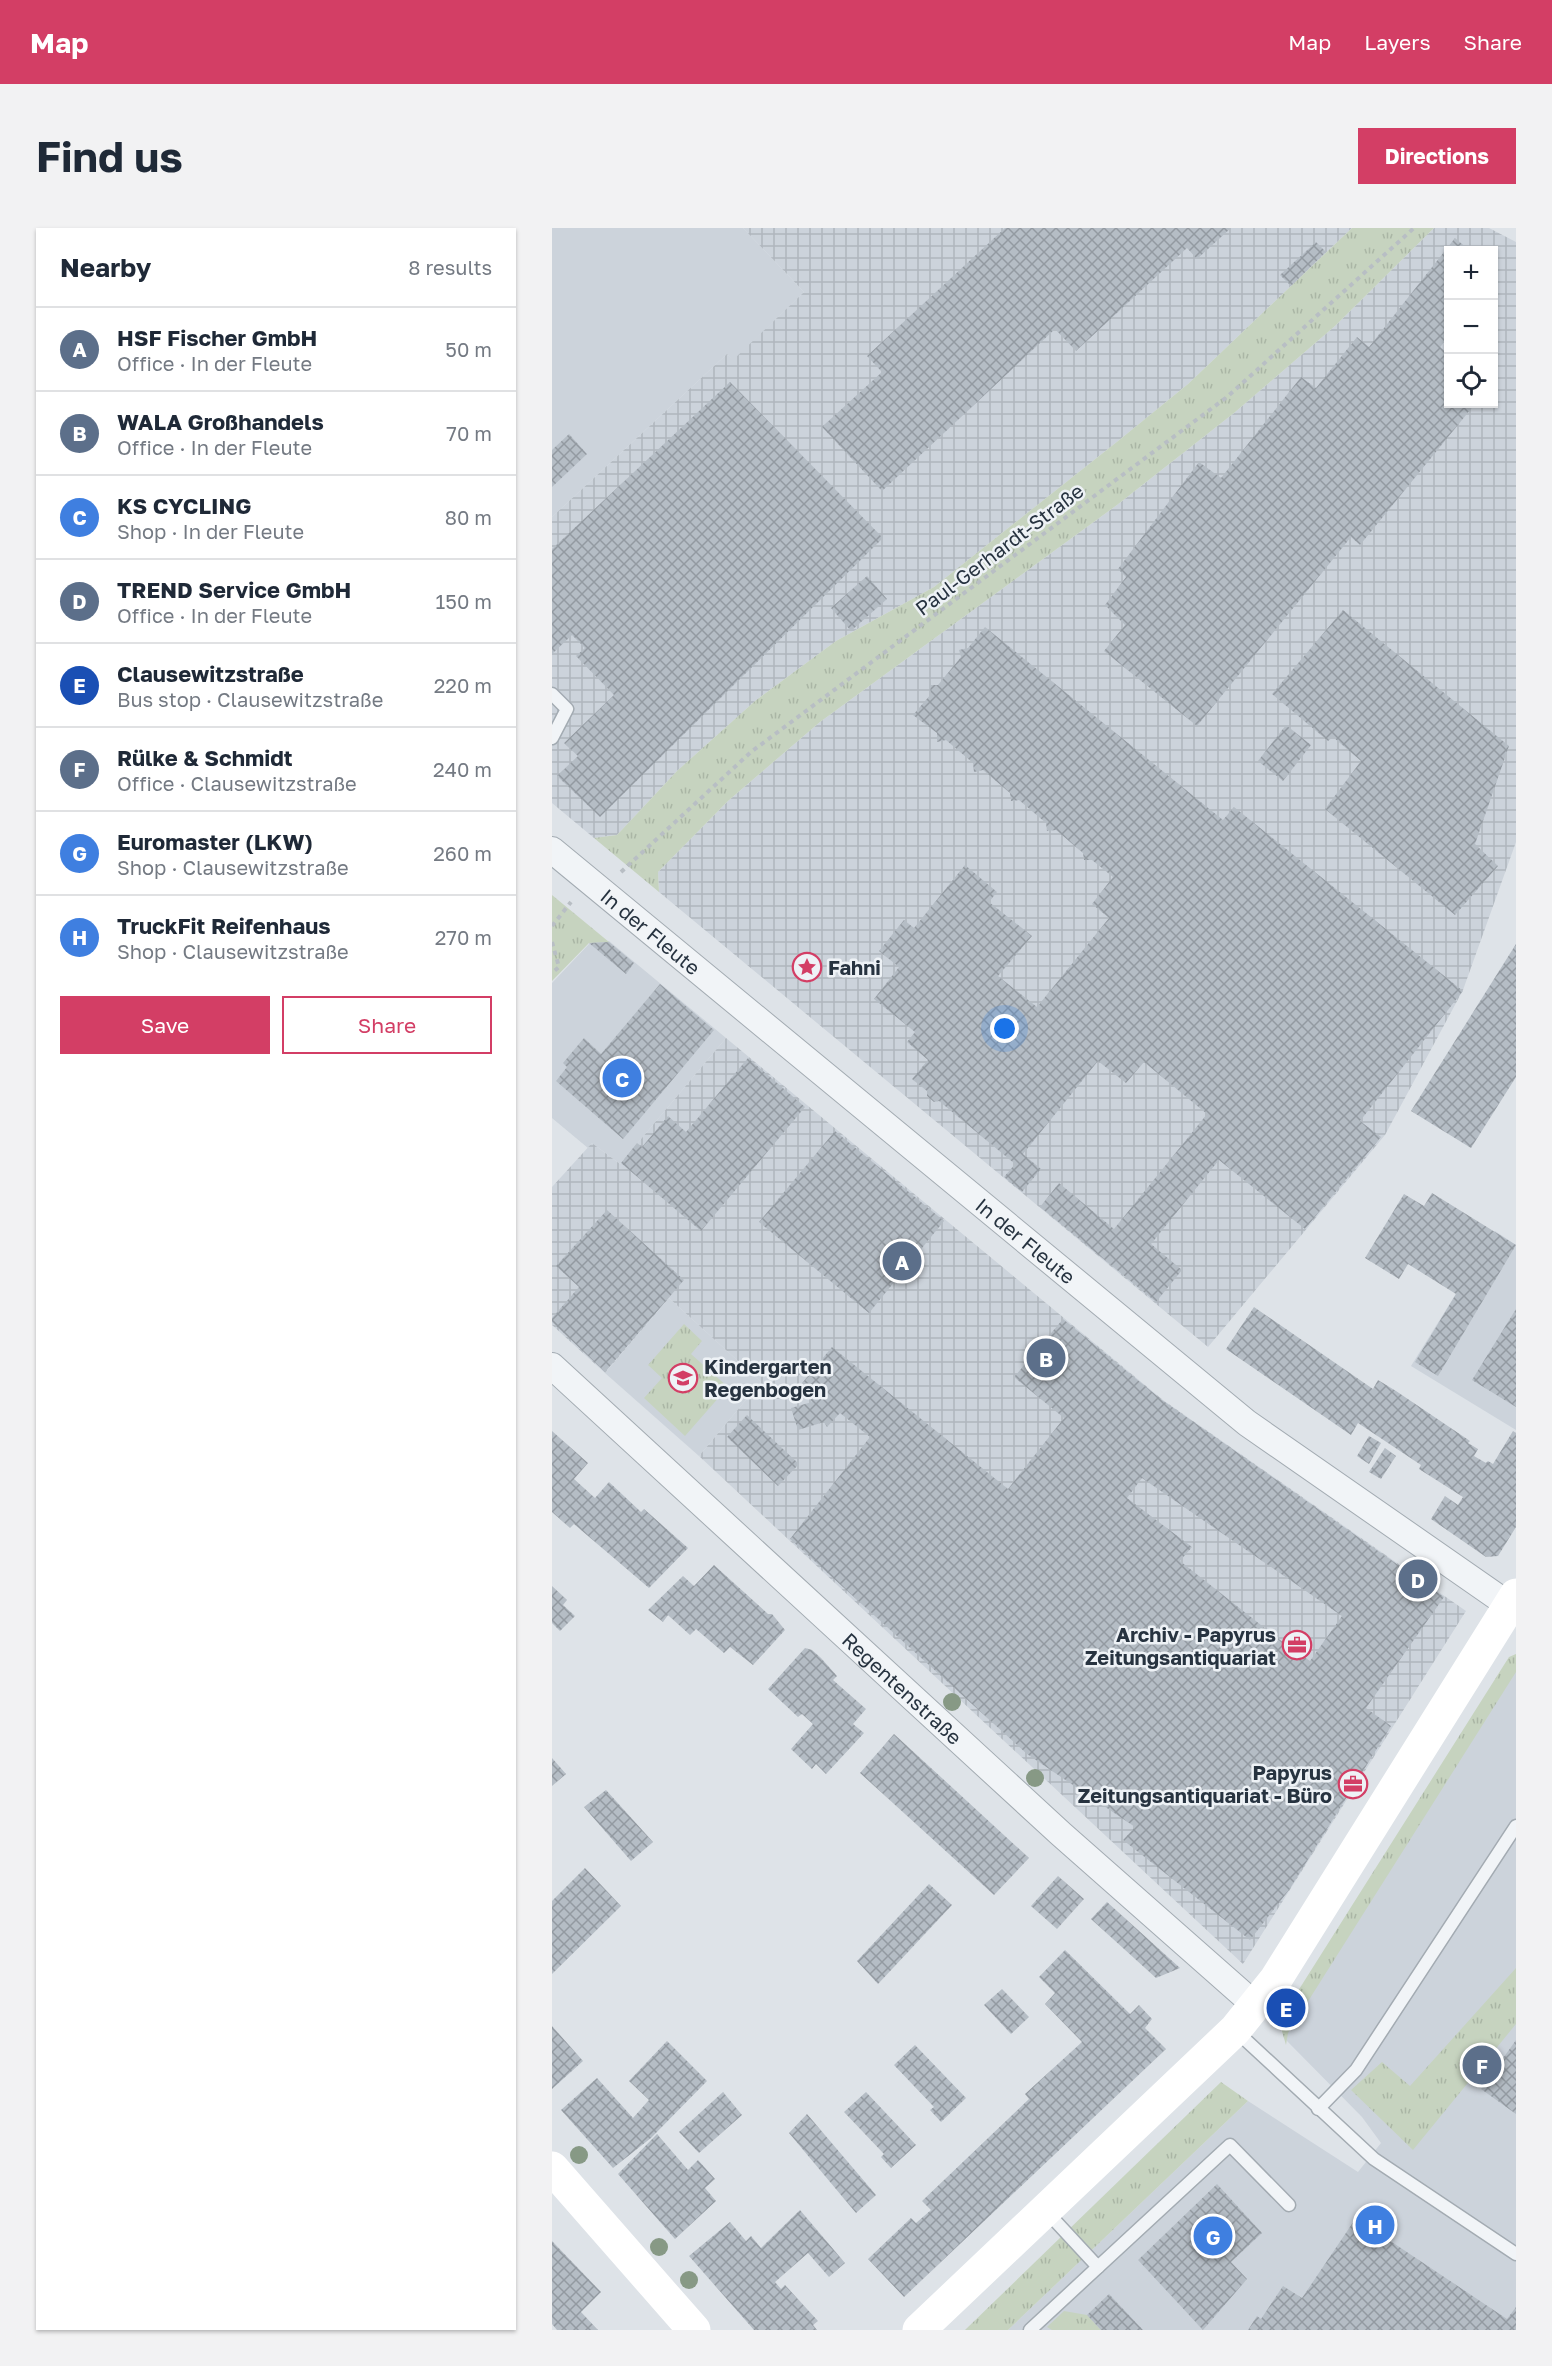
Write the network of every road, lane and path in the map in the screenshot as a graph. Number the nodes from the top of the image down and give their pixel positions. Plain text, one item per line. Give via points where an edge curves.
1 (1414, 228) edge
2 (552, 694) edge
3 (552, 738) edge
4 (552, 850) edge
5 (601, 891) junction
6 (552, 942) edge
7 (552, 973) edge
8 (552, 1366) edge
9 (1514, 1603) edge
10 (1516, 1826) edge
11 (1256, 2006) junction
12 (1235, 2030) junction
13 (1318, 2109) junction
14 (554, 2174) edge
15 (1289, 2205) dead end
16 (1046, 2211) junction
17 (1516, 2254) edge
18 (1098, 2267) junction
19 (694, 2330) edge
20 (919, 2330) edge
21 (1030, 2330) edge

1 - 5 path, Paul-Gerhardt-Straße via 1227,397 751,752
2 - 3 lane via 567,709
4 - 5 street, In der Fleute
5 - 9 street, In der Fleute via 1247,1423
6 - 7 path via 559,967
8 - 11 street, Regentenstraße via 1061,1834
9 - 11 street
10 - 13 lane via 1356,2070
11 - 12 street
12 - 13 lane
12 - 16 street
13 - 17 lane via 1374,2159
14 - 19 street
15 - 18 lane via 1230,2145
16 - 18 lane
16 - 20 street
18 - 21 lane

